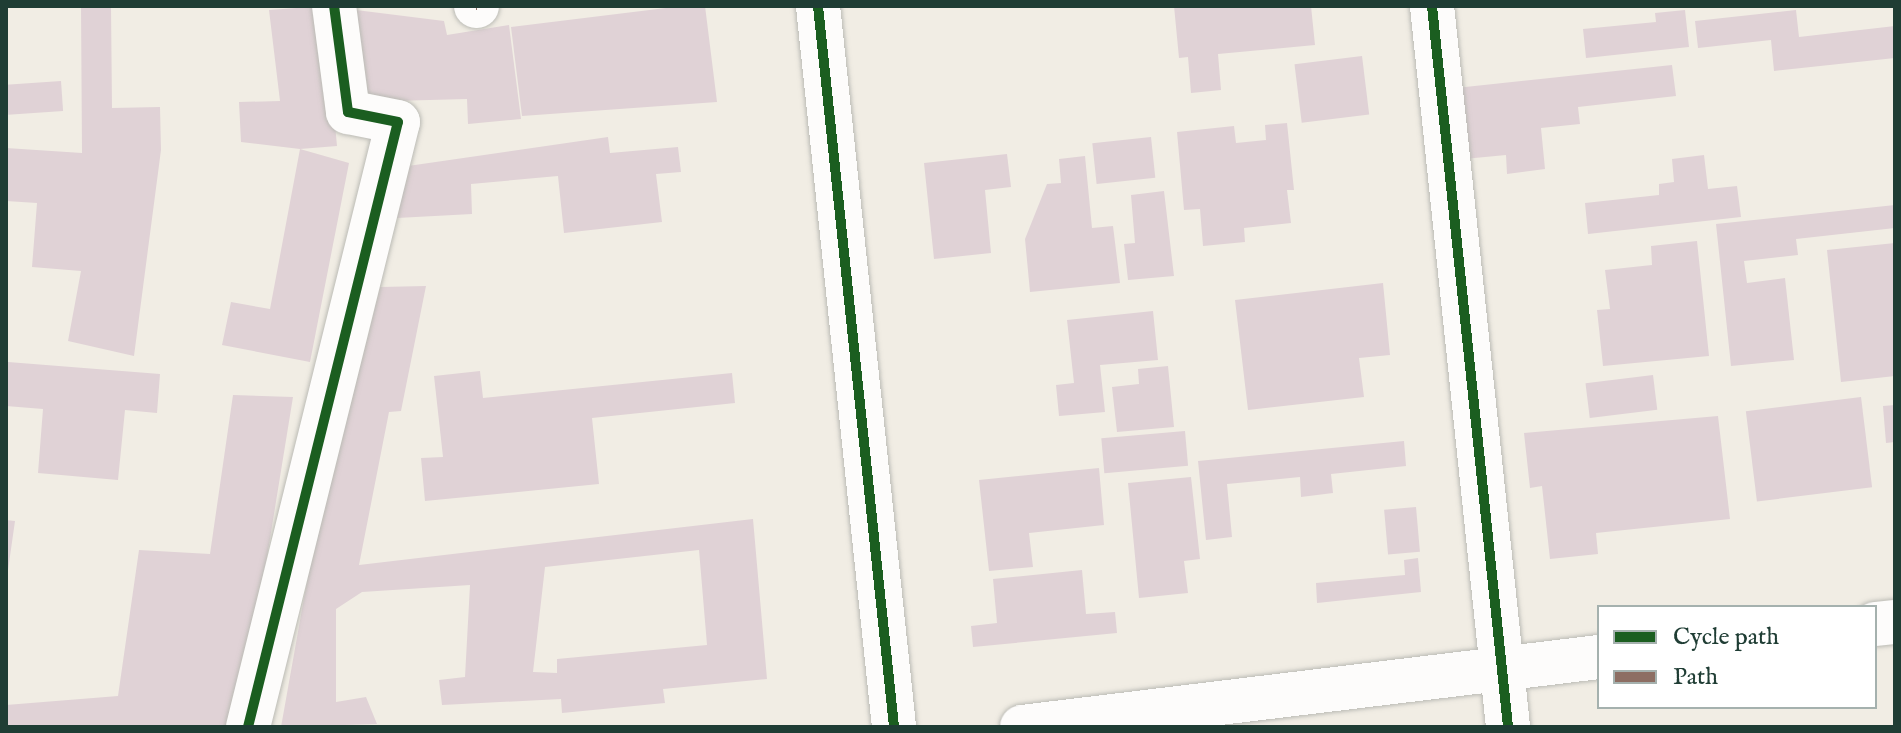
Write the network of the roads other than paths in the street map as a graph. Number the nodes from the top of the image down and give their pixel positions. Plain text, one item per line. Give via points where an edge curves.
1 (334, 6) edge
2 (818, 6) edge
3 (1432, 6) edge
4 (1597, 657) edge
5 (1503, 669) junction
6 (248, 727) edge
7 (894, 727) edge
8 (1022, 727) edge
9 (1508, 727) edge

1 - 6 street via 348,112 398,122
2 - 7 street
3 - 5 street
4 - 5 street
5 - 8 street
5 - 9 street

